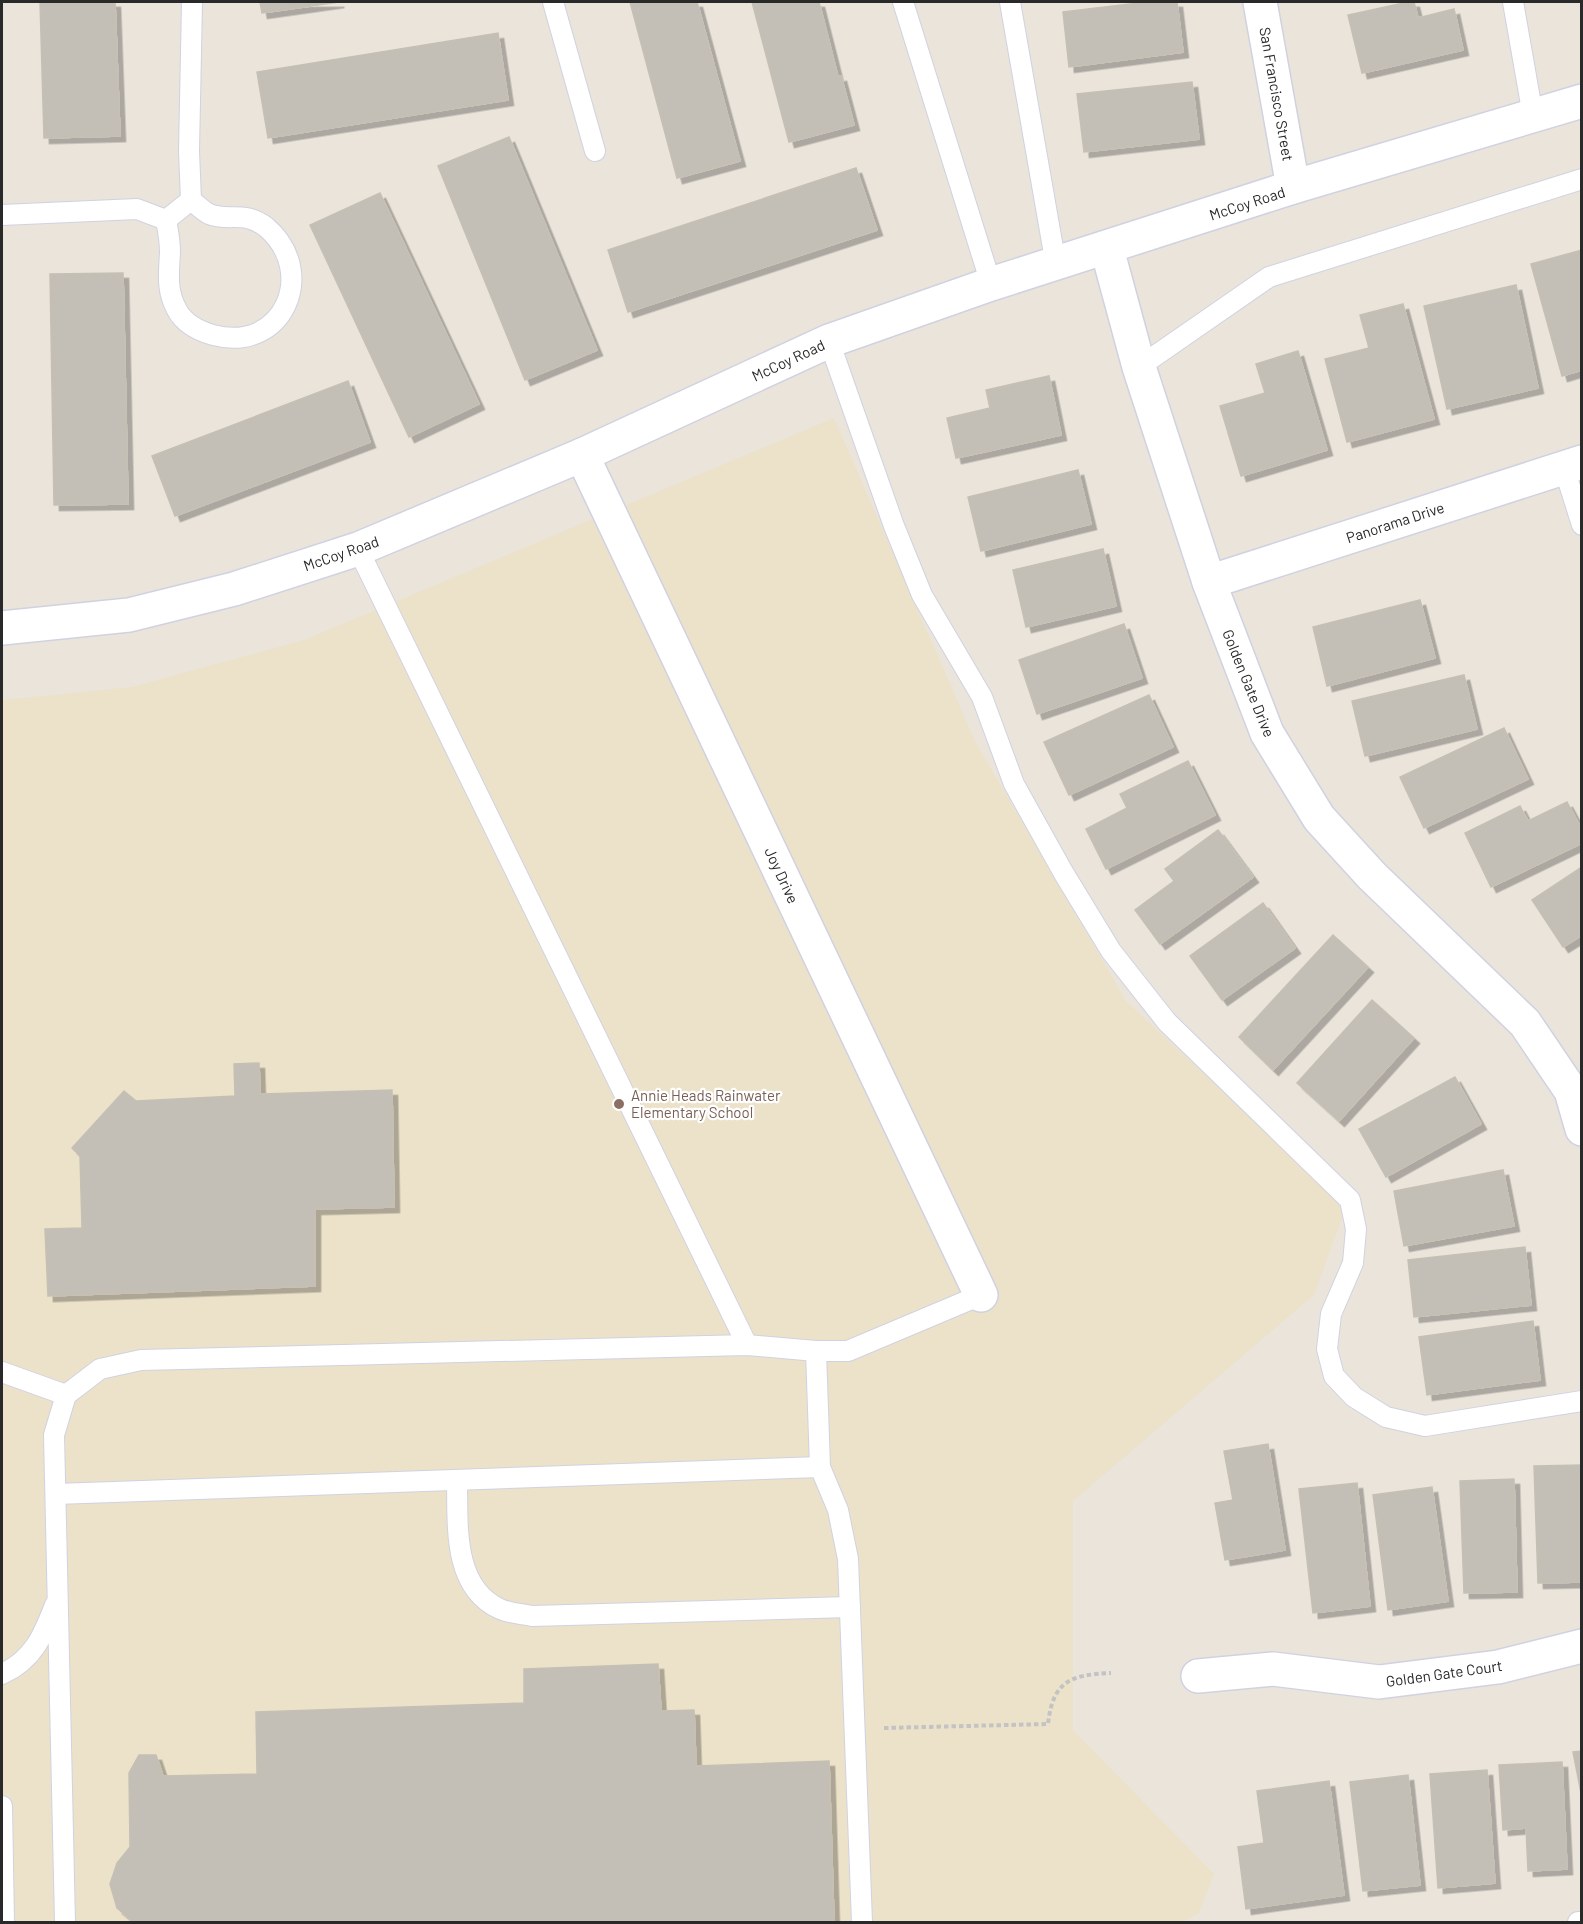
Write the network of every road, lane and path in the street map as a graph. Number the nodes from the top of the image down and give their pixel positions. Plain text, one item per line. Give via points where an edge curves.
1 (192, 2) edge
2 (553, 2) edge
3 (903, 2) edge
4 (1010, 2) edge
5 (1260, 2) edge
6 (1513, 2) edge
7 (1581, 101) edge
8 (1533, 116) junction
9 (595, 151) dead end
10 (1581, 179) edge
11 (1293, 188) junction
12 (191, 200) junction
13 (2, 215) edge
14 (166, 220) junction
15 (1107, 249) junction
16 (1056, 265) junction
17 (991, 284) junction
18 (830, 341) junction
19 (1139, 367) junction
20 (582, 455) junction
21 (1573, 465) edge
22 (1581, 525) edge
23 (357, 549) junction
24 (1209, 582) junction
25 (2, 628) edge
26 (1581, 1129) edge
27 (981, 1295) joint
28 (747, 1345) junction
29 (816, 1351) junction
30 (2, 1372) edge
31 (66, 1395) junction
32 (1581, 1401) edge
33 (820, 1467) junction
34 (457, 1480) junction
35 (56, 1494) junction
36 (58, 1596) junction
37 (850, 1607) junction
38 (1581, 1646) edge
39 (1111, 1673) dead end
40 (2, 1674) edge
41 (1198, 1676) dead end
42 (857, 1729) junction
43 (2, 1806) edge
44 (4, 1923) edge
45 (65, 1923) edge
46 (862, 1923) edge

1 - 12 lane
2 - 9 lane
3 - 17 lane
4 - 16 lane
5 - 11 street, San Francisco Street
6 - 8 lane
7 - 8 street, McCoy Road
8 - 11 street, McCoy Road
10 - 19 lane via 1269,277
11 - 15 street, McCoy Road
12 - 14 lane
12 - 14 lane via 210,214 246,216 266,228 287,255 292,283 282,314 258,334 232,340 197,331 177,311 166,280 170,250
13 - 14 lane via 137,209
15 - 16 street, McCoy Road
15 - 19 street, Golden Gate Drive
16 - 17 street, McCoy Road
17 - 18 street, McCoy Road
18 - 20 street, McCoy Road
18 - 32 lane via 922,595 982,697 1014,784 1063,872 1111,951 1167,1022 1350,1200 1356,1229 1353,1263 1331,1314 1327,1349 1334,1376 1354,1397 1386,1418 1425,1426
19 - 24 street, Golden Gate Drive
20 - 23 street, McCoy Road
20 - 27 street, Joy Drive
21 - 22 lane
21 - 24 street, Panorama Drive
23 - 25 street, McCoy Road via 234,589 129,615
23 - 28 lane
24 - 26 street, Golden Gate Drive via 1267,734 1319,818 1372,876 1525,1023 1571,1091
27 - 29 lane via 848,1351
28 - 29 lane
28 - 31 lane via 141,1360 100,1369
29 - 33 lane
30 - 31 lane
31 - 35 lane via 54,1435
33 - 34 lane
33 - 37 lane via 838,1510 846,1549
34 - 35 lane
34 - 37 lane via 459,1548 473,1588 500,1609 532,1616
35 - 36 lane
36 - 40 lane via 42,1638 19,1666
36 - 45 lane
37 - 42 lane
38 - 41 street, Golden Gate Court via 1498,1667 1379,1682 1273,1669
39 - 42 path via 1080,1675 1061,1685 1050,1705 1048,1724
42 - 46 lane
43 - 44 lane

